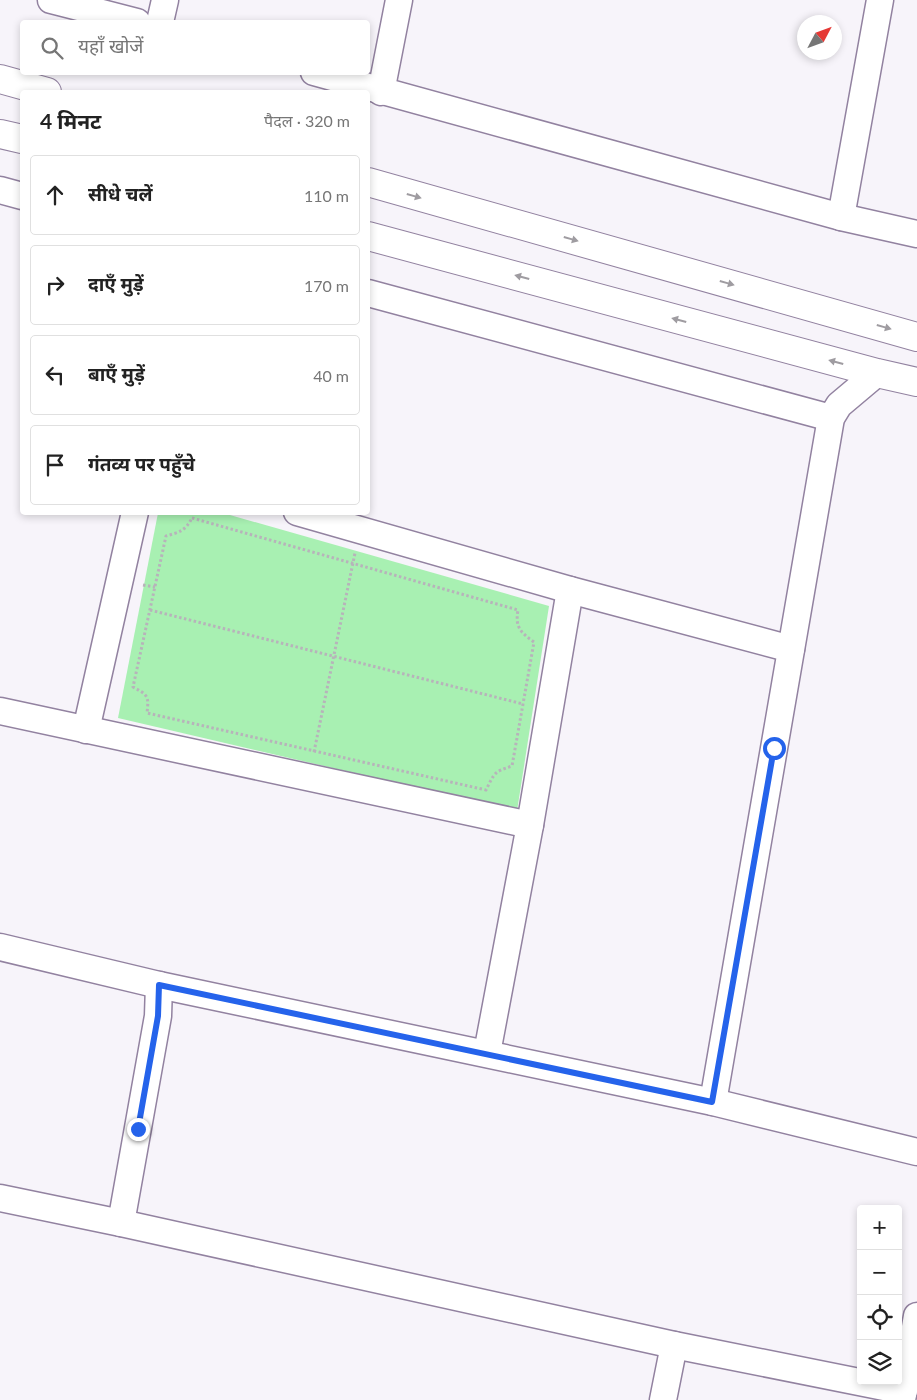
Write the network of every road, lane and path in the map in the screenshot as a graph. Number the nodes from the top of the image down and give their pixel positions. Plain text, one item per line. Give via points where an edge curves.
1 (51, 0) edge
2 (164, 0) edge
3 (399, 0) edge
4 (880, 0) edge
5 (129, 20) edge
6 (160, 20) edge
7 (324, 75) edge
8 (0, 79) edge
9 (40, 90) edge
10 (381, 92) junction
11 (0, 134) edge
12 (20, 139) edge
13 (370, 183) edge
14 (0, 190) edge
15 (20, 195) edge
16 (841, 217) junction
17 (917, 234) edge
18 (370, 237) edge
19 (370, 295) edge
20 (917, 336) edge
21 (877, 373) junction
22 (917, 382) edge
23 (831, 418) junction
24 (134, 515) edge
25 (308, 515) edge
26 (360, 530) junction
27 (353, 563) junction
28 (570, 590) junction
29 (150, 610) junction
30 (791, 649) junction
31 (334, 656) junction
32 (523, 704) junction
33 (0, 711) edge
34 (86, 730) junction
35 (314, 751) junction
36 (309, 778) junction
37 (530, 825) junction
38 (0, 947) edge
39 (159, 985) junction
40 (487, 1053) junction
41 (712, 1102) junction
42 (917, 1152) edge
43 (0, 1198) edge
44 (121, 1223) junction
45 (917, 1316) edge
46 (674, 1345) junction
47 (903, 1396) edge
48 (663, 1400) edge

1 - 5 street
2 - 6 street
3 - 10 street
4 - 16 street
7 - 10 street
8 - 9 street
10 - 16 street
11 - 12 street
13 -> 20 street
14 - 15 street
16 - 17 street
21 -> 18 street
19 - 23 street
21 - 22 street
21 - 23 street via 839,405
23 - 30 street
24 - 34 street
25 - 26 street
26 - 27 path
26 - 28 street
27 - 29 path via 192,518 181,532 166,536
27 - 31 path
27 - 32 path via 518,610 518,628 534,642
28 - 30 street
28 - 37 street
29 - 31 path
29 - 35 path via 133,687 148,700 147,713
30 - 41 street
31 - 32 path
31 - 35 path
32 - 35 path via 512,766 497,771 486,790
33 - 34 street
34 - 36 street
35 - 36 path
36 - 37 street
37 - 40 street
38 - 39 street
39 - 40 street
39 - 44 street via 158,1016
40 - 41 street
41 - 42 street
43 - 44 street
44 - 46 street
45 - 47 street
46 - 47 street
46 - 48 street

